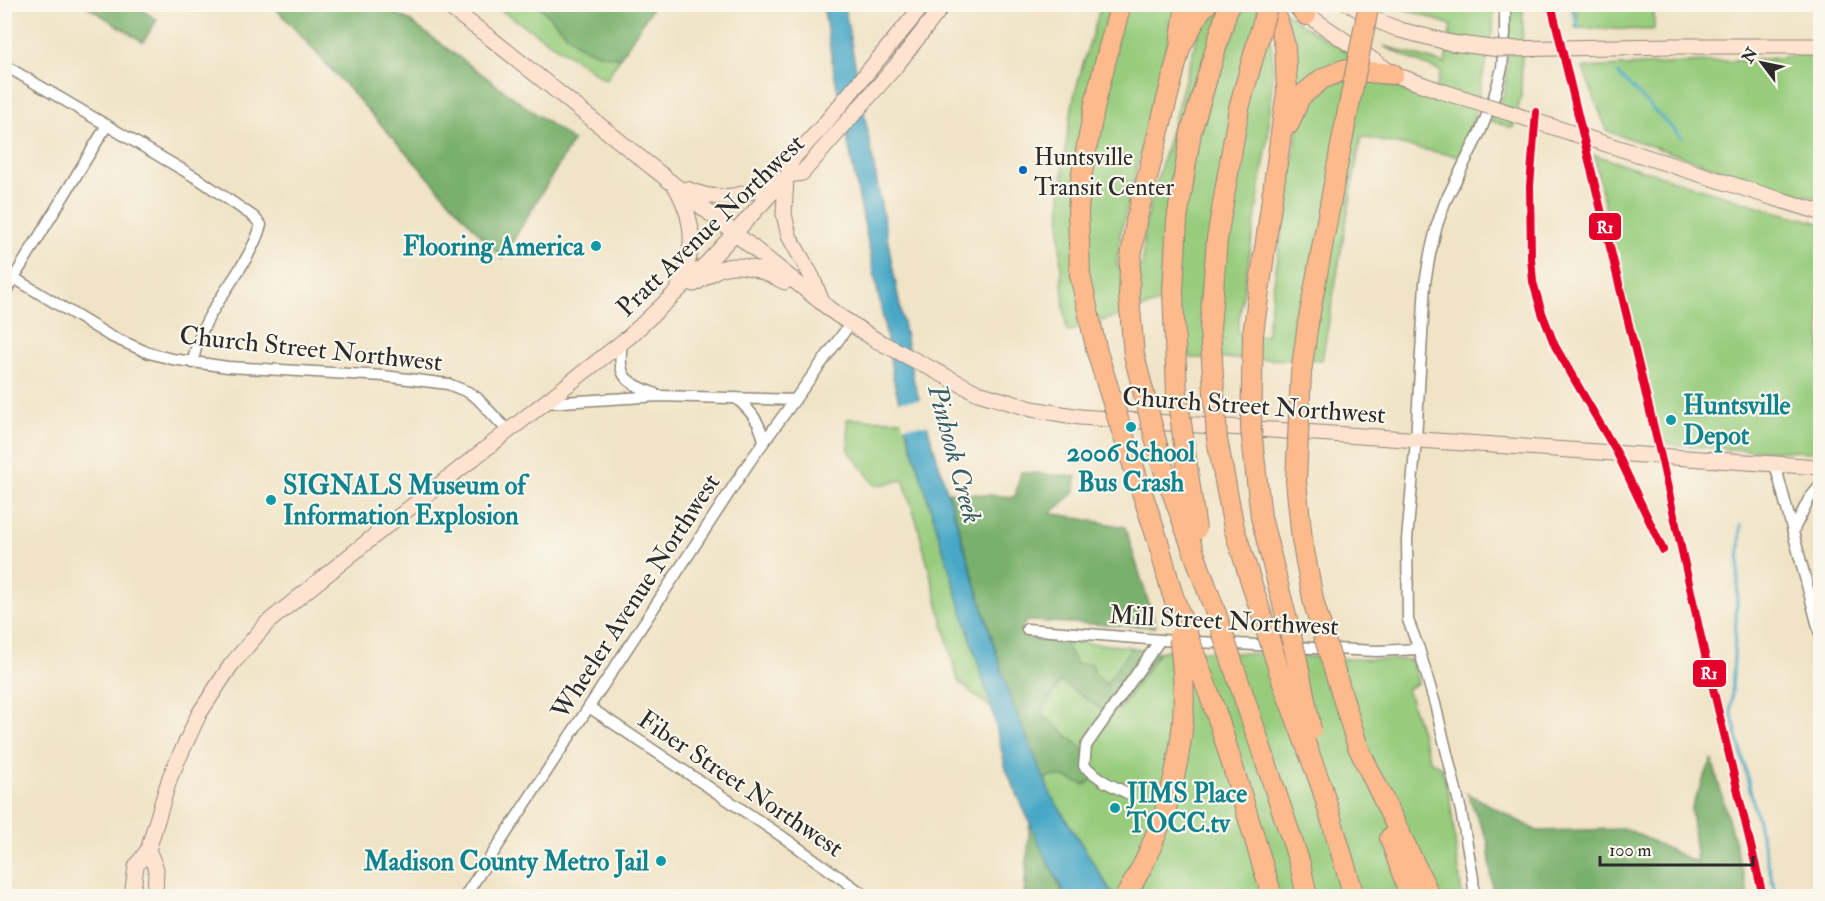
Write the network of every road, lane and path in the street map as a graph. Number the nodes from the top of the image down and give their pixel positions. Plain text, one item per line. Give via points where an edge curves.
1 (445, 4) edge
2 (924, 4) edge
3 (944, 4) edge
4 (1122, 4) edge
5 (1186, 4) edge
6 (1207, 4) edge
7 (1229, 4) edge
8 (1268, 4) edge
9 (1273, 4) edge
10 (1349, 4) edge
11 (1505, 4) edge
12 (1299, 8) edge
13 (1371, 10) edge
14 (1821, 46) edge
15 (1180, 48) junction
16 (4, 65) edge
17 (1393, 74) junction
18 (107, 125) junction
19 (1277, 151) junction
20 (787, 176) junction
21 (674, 184) junction
22 (1821, 212) edge
23 (735, 233) junction
24 (9, 275) edge
25 (4, 294) edge
26 (675, 295) junction
27 (824, 305) junction
28 (850, 324) junction
29 (622, 343) junction
30 (193, 363) junction
31 (660, 396) junction
32 (736, 398) junction
33 (795, 400) junction
34 (546, 403) junction
35 (508, 432) junction
36 (1416, 440) junction
37 (764, 441) junction
38 (1775, 464) junction
39 (1821, 467) edge
40 (1821, 486) edge
41 (1793, 531) junction
42 (1172, 593) junction
43 (1215, 611) junction
44 (1027, 629) dead end
45 (1821, 634) edge
46 (1160, 640) junction
47 (1419, 649) junction
48 (589, 707) junction
49 (1359, 747) junction
50 (1322, 788) junction
51 (1127, 793) dead end
52 (148, 850) junction
53 (132, 897) edge
54 (155, 897) edge
55 (465, 897) edge
56 (866, 897) edge
57 (1126, 897) edge
58 (1272, 897) edge
59 (1307, 897) edge
60 (1354, 897) edge
61 (1410, 897) edge
62 (1430, 897) edge
63 (1474, 897) edge

1 - 21 main road, Church Street Northwest
2 - 20 main road via 796,155
3 - 20 main road, Pratt Avenue Northwest via 895,67 802,173
4 - 42 highway, bridge via 1098,90 1082,172 1078,219 1080,275 1097,352
5 - 15 highway
6 - 15 highway
7 - 43 highway, bridge via 1191,132 1177,220 1173,290 1177,394 1191,507
8 - 50 highway, bridge via 1239,108 1217,239 1210,329 1217,439 1234,528 1284,686
9 - 19 highway via 1285,45 1287,91
10 - 13 main road
11 - 36 street via 1502,68 1494,97 1445,202 1430,254
12 - 17 main road
13 - 14 main road, bridge via 1400,30 1500,50
13 - 49 highway, bridge via 1308,322 1301,373 1296,481 1314,604
15 - 43 highway, bridge via 1136,222 1129,297 1134,355 1161,461
16 - 18 street
17 - 19 highway via 1343,70 1322,79 1300,97
17 - 22 main road, bridge
18 - 24 street
18 - 30 street via 200,180 261,225 252,248 199,336
19 - 50 highway, bridge via 1253,334 1251,429 1261,517 1297,660
20 - 21 main road via 748,194 727,197 711,197
20 - 23 main road, Pratt Avenue Northwest
20 - 27 main road via 784,214 789,236
21 - 23 main road, Church Street Northwest
21 - 26 main road via 691,225 690,257
23 - 26 main road, Pratt Avenue Northwest
23 - 27 main road, Church Street Northwest
24 - 25 street
24 - 30 street, Church Street Northwest via 110,336 149,353
26 - 27 main road via 715,271 736,266 763,271
26 - 29 main road, Pratt Avenue Northwest
27 - 28 main road, Church Street Northwest
28 - 33 street, Wheeler Avenue Northwest
28 - 36 main road, Church Street Northwest via 957,384 1005,403 1069,415
29 - 31 street via 619,363 623,375 637,387
29 - 34 main road, Pratt Avenue Northwest
30 - 35 street, Church Street Northwest via 448,384 477,398
31 - 32 street
31 - 34 street
32 - 33 street
32 - 37 street via 758,422
33 - 37 street, Wheeler Avenue Northwest
34 - 35 main road, Pratt Avenue Northwest
35 - 52 main road, Pratt Avenue Northwest via 294,600 254,638 199,714 170,777
36 - 38 main road, Church Street Northwest
36 - 47 street via 1407,540 1408,620
37 - 48 street, Wheeler Avenue Northwest
38 - 39 main road, Church Street Northwest
38 - 41 street
40 - 41 street via 1809,499
41 - 45 street
42 - 57 highway, bridge via 1184,668 1184,727 1169,800
42 - 58 highway, bridge via 1219,721
43 - 59 highway, bridge via 1300,864
44 - 46 street, Mill Street Northwest
46 - 47 street, Mill Street Northwest via 1377,651
46 - 51 street via 1086,746 1084,766
47 - 63 street via 1461,811
48 - 55 street, Wheeler Avenue Northwest
48 - 56 street, Fiber Street Northwest
49 - 61 highway
49 - 62 highway
50 - 60 highway
52 - 53 main road via 136,866
52 - 54 main road via 156,869

